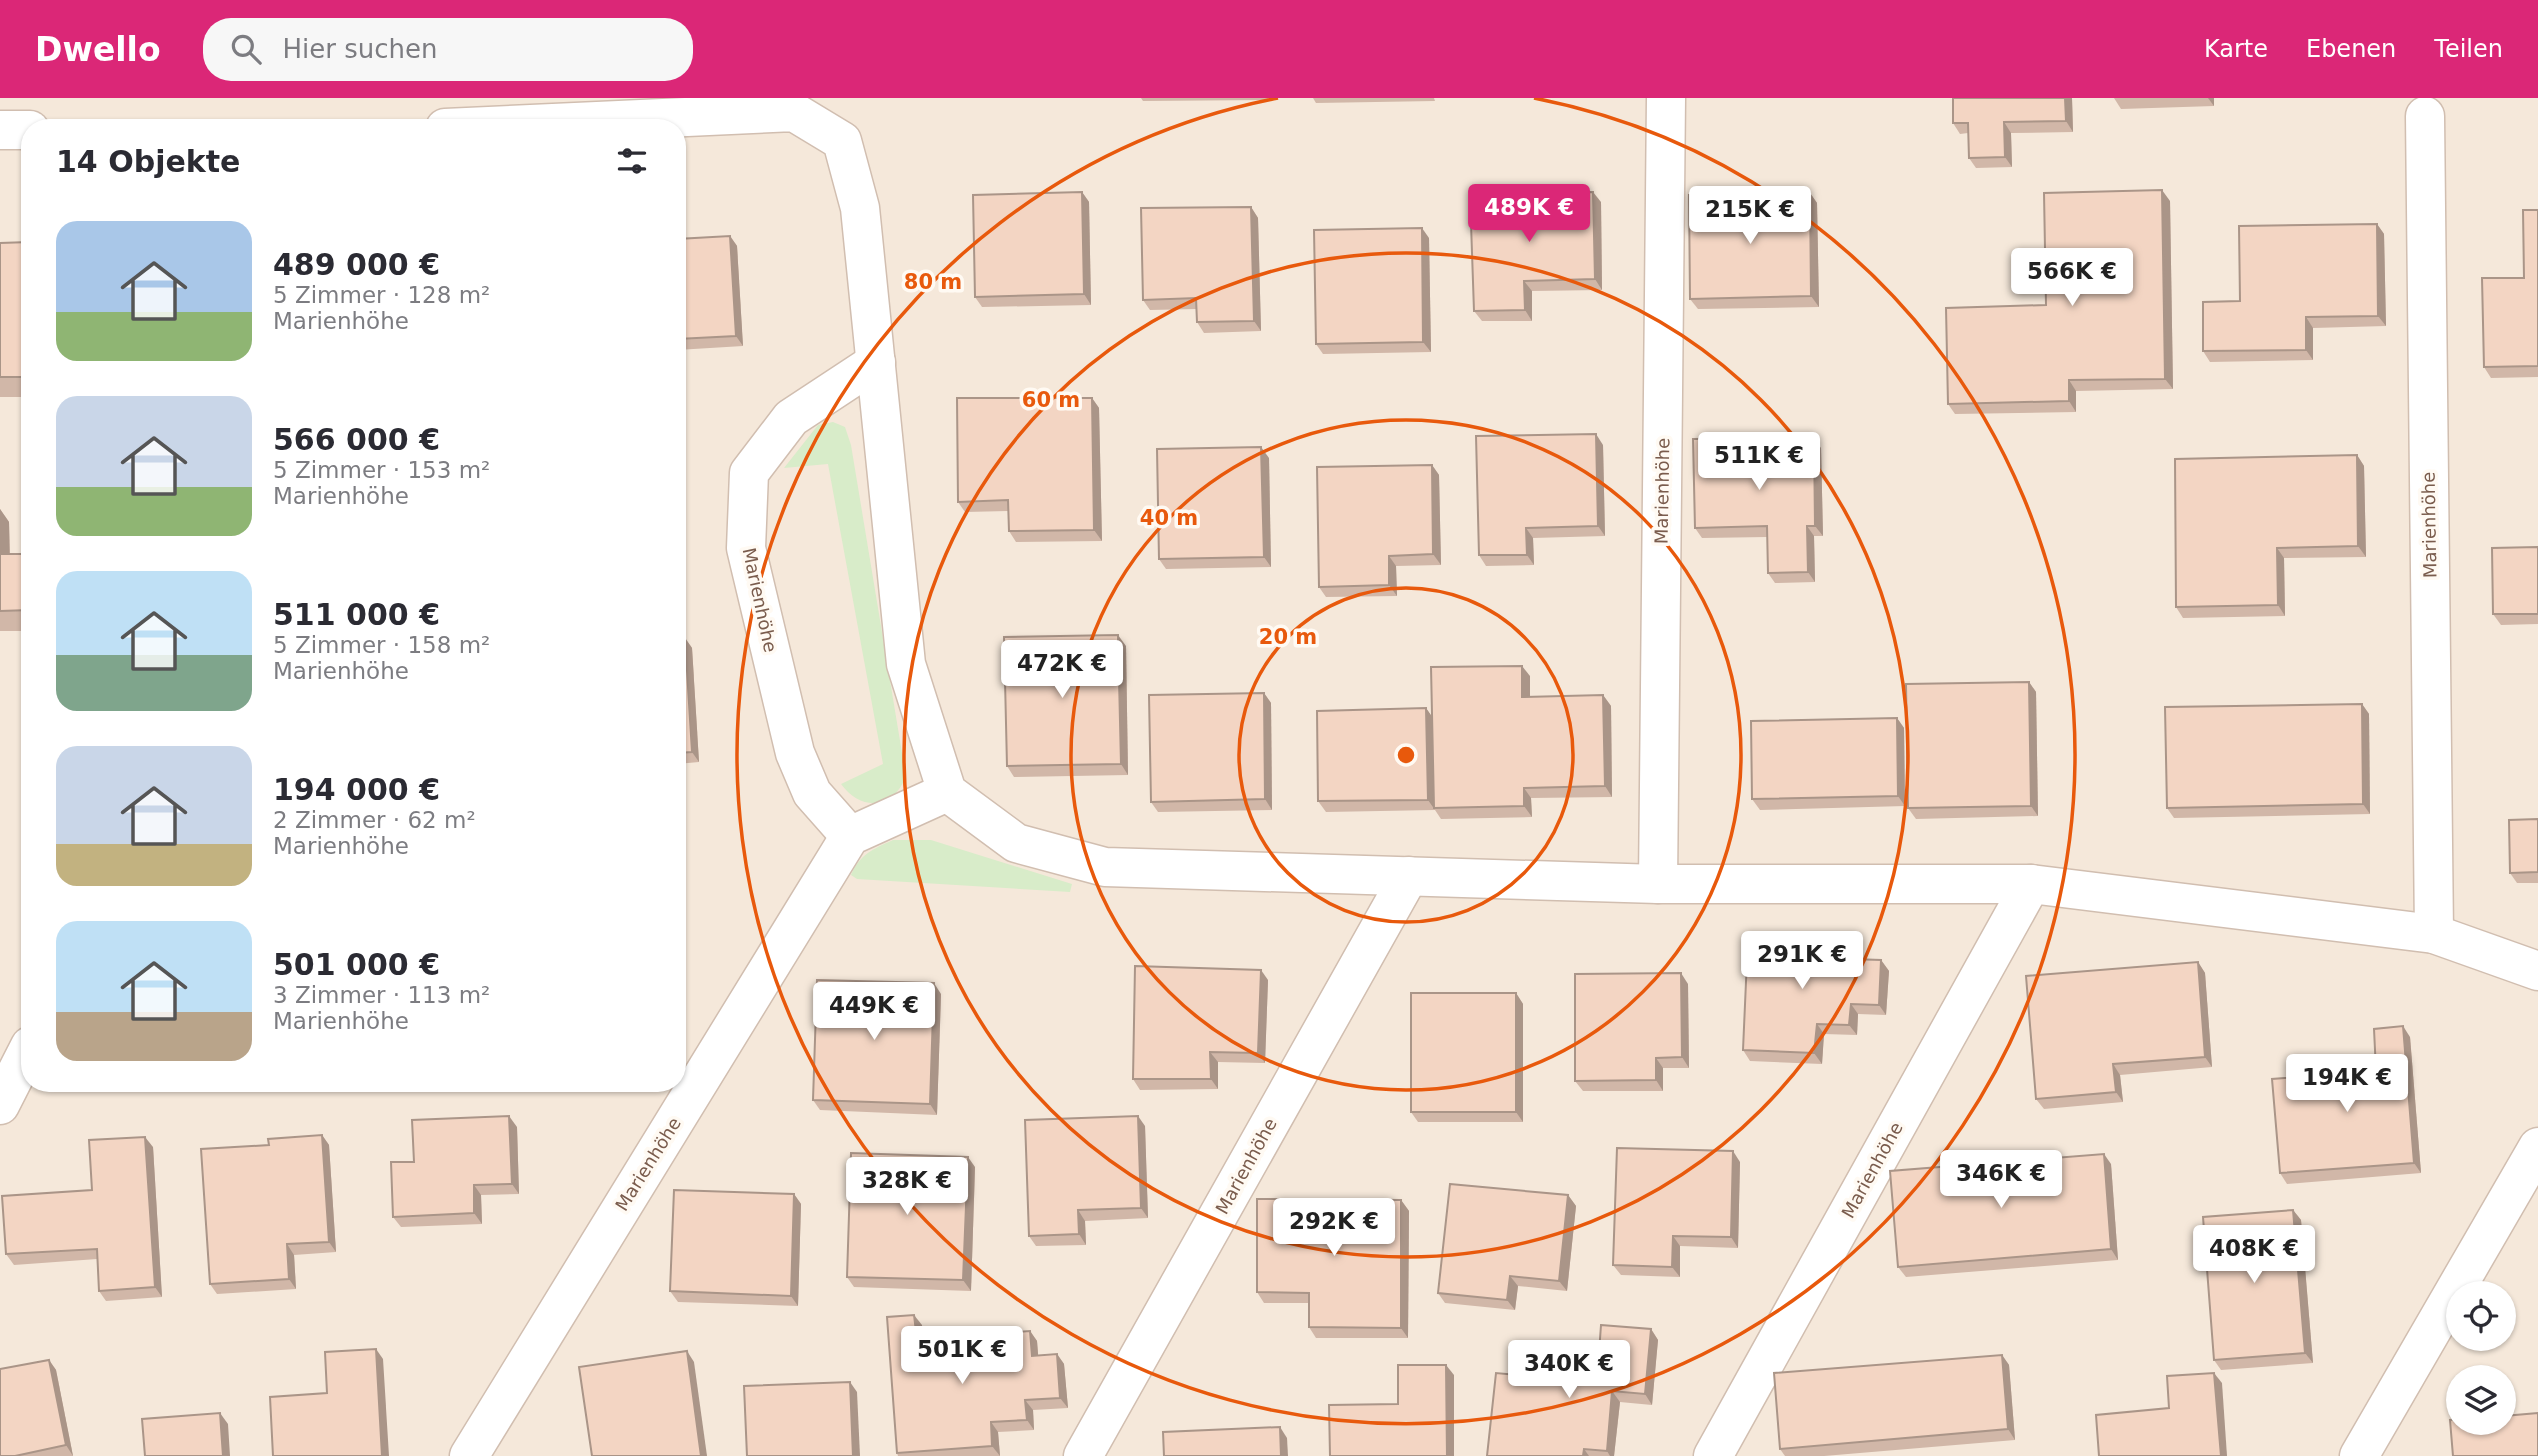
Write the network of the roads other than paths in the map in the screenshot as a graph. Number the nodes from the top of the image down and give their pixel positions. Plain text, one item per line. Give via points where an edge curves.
1 (1666, 98) edge
2 (793, 105) edge
3 (2425, 116) dead end
4 (581, 119) edge
5 (0, 131) edge
6 (21, 131) edge
7 (876, 362) junction
8 (947, 792) junction
9 (849, 836) junction
10 (1409, 876) junction
11 (1658, 884) junction
12 (2031, 884) junction
13 (2434, 934) junction
14 (2538, 971) edge
15 (21, 1064) edge
16 (0, 1105) edge
17 (2538, 1147) edge
18 (468, 1456) edge
19 (1083, 1456) edge
20 (1713, 1456) edge
21 (2359, 1456) edge

1 - 11 street, Marienhöhe
2 - 4 street
2 - 7 street via 842,141 860,208
3 - 13 street, Marienhöhe
5 - 6 street
7 - 8 street via 906,664
7 - 9 street, Marienhöhe via 791,418 749,472 746,548 795,754 812,793
8 - 9 street
8 - 10 street via 1016,843 1105,867
9 - 18 street, Marienhöhe
10 - 11 street
10 - 19 street, Marienhöhe
11 - 12 street
12 - 13 street
12 - 20 street, Marienhöhe
13 - 14 street
15 - 16 street
17 - 21 street

